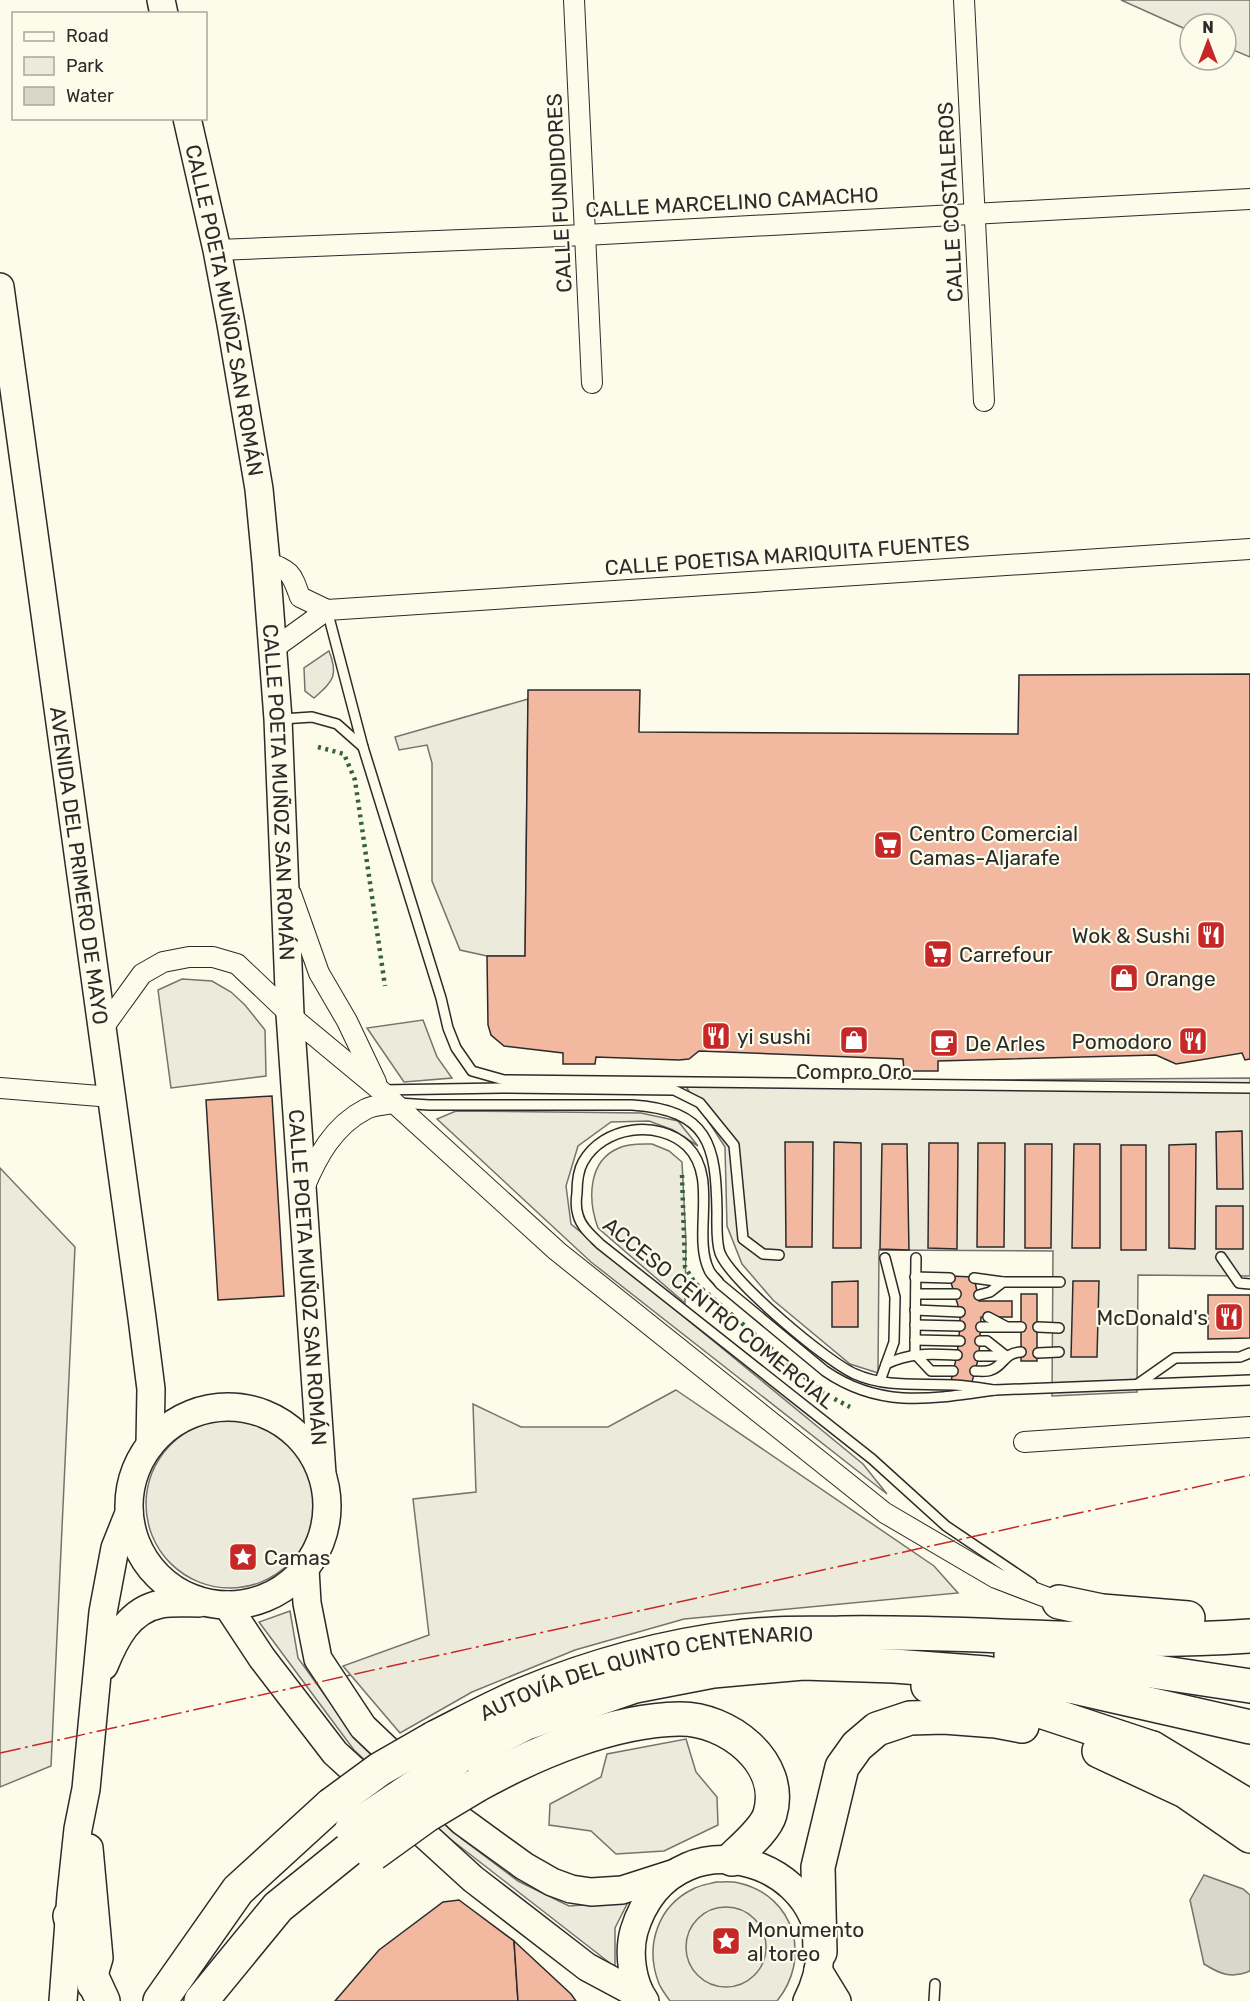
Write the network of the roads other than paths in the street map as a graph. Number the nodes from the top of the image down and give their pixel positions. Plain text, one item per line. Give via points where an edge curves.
1 (574, 0) edge
2 (964, 0) edge
3 (188, 120) edge
4 (1250, 199) edge
5 (975, 212) junction
6 (585, 235) junction
7 (217, 250) junction
8 (0, 287) edge
9 (592, 383) dead end
10 (984, 401) dead end
11 (1250, 549) edge
12 (266, 562) junction
13 (327, 610) junction
14 (273, 649) junction
15 (278, 719) junction
16 (363, 747) junction
17 (284, 874) junction
18 (290, 1014) junction
19 (103, 1028) junction
20 (1250, 1088) edge
21 (0, 1089) edge
22 (112, 1096) junction
23 (386, 1097) junction
24 (304, 1188) junction
25 (779, 1256) dead end
26 (1221, 1257) dead end
27 (885, 1258) dead end
28 (916, 1258) dead end
29 (915, 1277) junction
30 (950, 1278) dead end
31 (974, 1278) dead end
32 (1003, 1282) junction
33 (1060, 1282) dead end
34 (1250, 1284) edge
35 (916, 1294) junction
36 (956, 1294) dead end
37 (979, 1295) dead end
38 (915, 1310) junction
39 (960, 1312) dead end
40 (988, 1317) dead end
41 (915, 1325) junction
42 (960, 1326) dead end
43 (981, 1327) dead end
44 (1007, 1327) junction
45 (1021, 1327) dead end
46 (1038, 1327) dead end
47 (1059, 1328) dead end
48 (915, 1340) junction
49 (960, 1341) dead end
50 (980, 1341) dead end
51 (1021, 1352) dead end
52 (1059, 1352) dead end
53 (1038, 1353) dead end
54 (1250, 1353) edge
55 (915, 1354) junction
56 (957, 1355) dead end
57 (979, 1356) dead end
58 (1006, 1356) junction
59 (886, 1365) junction
60 (953, 1371) dead end
61 (975, 1371) dead end
62 (1250, 1380) edge
63 (880, 1382) junction
64 (1138, 1384) junction
65 (995, 1390) junction
66 (1250, 1427) edge
67 (1024, 1442) dead end
68 (150, 1445) junction
69 (322, 1474) junction
70 (129, 1513) junction
71 (305, 1569) junction
72 (1059, 1602) junction
73 (216, 1604) junction
74 (1250, 1615) edge
75 (1250, 1635) edge
76 (741, 1636) junction
77 (96, 1684) junction
78 (1250, 1686) edge
79 (1250, 1727) edge
80 (1047, 1731) junction
81 (1152, 1748) junction
82 (457, 1764) junction
83 (86, 1789) junction
84 (1250, 1807) edge
85 (355, 1832) junction
86 (1250, 1836) edge
87 (732, 1859) junction
88 (675, 1874) junction
89 (70, 1916) junction
90 (819, 1961) junction
91 (935, 1984) dead end
92 (95, 1993) edge
93 (203, 1997) edge
94 (642, 1999) edge
95 (63, 2001) edge
96 (159, 2001) edge
97 (807, 2001) edge
98 (837, 2001) edge
99 (934, 2001) edge

1 - 6 street, CALLE FUNDIDORES
2 - 5 street, CALLE COSTALEROS
3 - 7 main road, CALLE POETA MUÑOZ SAN ROMÁN
4 - 5 street, CALLE MARCELINO CAMACHO
5 - 6 street, CALLE MARCELINO CAMACHO
5 - 10 street, CALLE COSTALEROS
6 - 7 street, CALLE MARCELINO CAMACHO
6 - 9 street, CALLE FUNDIDORES
7 - 12 main road, CALLE POETA MUÑOZ SAN ROMÁN via 259,489
8 - 19 main road, AVENIDA DEL PRIMERO DE MAYO
11 - 13 street, CALLE POETISA MARIQUITA FUENTES
12 - 13 street via 293,577 300,597
12 - 14 main road, CALLE POETA MUÑOZ SAN ROMÁN
13 - 14 street
13 - 16 lane
14 - 15 main road, CALLE POETA MUÑOZ SAN ROMÁN
15 - 16 lane via 312,717 337,724
15 - 17 main road, CALLE POETA MUÑOZ SAN ROMÁN
16 - 20 lane via 448,1028 472,1071 504,1080
17 - 18 main road, CALLE POETA MUÑOZ SAN ROMÁN
17 - 23 street via 319,973
18 - 19 street via 237,964 213,957 189,957 163,962 142,974
18 - 23 street
18 - 24 main road, CALLE POETA MUÑOZ SAN ROMÁN
19 - 22 main road, AVENIDA DEL PRIMERO DE MAYO
21 - 22 street
22 - 68 main road, AVENIDA DEL PRIMERO DE MAYO via 151,1389
23 - 24 street via 340,1128 316,1158
23 - 25 lane via 501,1088 674,1090 700,1102 734,1145 743,1239 763,1254
23 - 63 lane via 429,1105 632,1105 673,1111 692,1122 705,1137 712,1154 720,1253 732,1271 832,1362
23 - 72 street via 557,1251 885,1514 996,1578
24 - 69 main road, CALLE POETA MUÑOZ SAN ROMÁN
26 - 34 lane via 1239,1283
27 - 59 lane via 895,1297 894,1342
28 - 29 lane
29 - 30 lane
29 - 35 lane
31 - 32 lane
32 - 33 lane
32 - 37 lane
35 - 36 lane
35 - 38 lane
38 - 39 lane
38 - 41 lane
40 - 44 lane
41 - 42 lane
41 - 48 lane
43 - 44 lane
44 - 45 lane
46 - 47 lane
48 - 49 lane
48 - 55 lane
50 - 58 lane via 987,1341
51 - 58 lane
52 - 53 lane
54 - 64 lane via 1240,1357 1175,1358
55 - 56 lane
55 - 59 lane
55 - 60 lane via 931,1371
57 - 58 lane
58 - 61 lane via 990,1371
59 - 63 lane
62 - 64 lane
63 - 65 lane
64 - 65 lane
65 - 72 lane, ACCESO CENTRO COMERCIAL via 946,1397 887,1398 840,1382 710,1272 705,1259 700,1169 688,1147 671,1135 650,1129 628,1130 605,1139 584,1161 577,1178 578,1215 600,1244 872,1459 946,1526
66 - 67 street
68 - 69 main road via 168,1427 190,1414 219,1407 248,1409 294,1431
68 - 70 main road via 134,1473
69 - 71 main road via 326,1524
70 - 73 main road via 138,1548 159,1577 181,1593
70 - 77 main road via 106,1587
71 - 73 main road via 278,1592 262,1599 244,1604
71 - 88 main road via 318,1659 363,1727 462,1821 524,1866 571,1889 622,1890
72 - 74 highway via 1161,1617
73 - 77 main road via 164,1603 128,1622 115,1640
73 - 94 main road via 335,1753 473,1879 587,1966
75 - 76 highway, AUTOVÍA DEL QUINTO CENTENARIO
76 - 78 highway via 773,1644 902,1645 994,1653
76 - 82 highway, AUTOVÍA DEL QUINTO CENTENARIO via 623,1660 524,1694
77 - 83 main road
79 - 82 highway via 1074,1687 987,1673 803,1663 713,1671 635,1686 524,1724
80 - 81 highway
80 - 86 highway via 1185,1791
80 - 90 highway via 996,1721 910,1718 877,1729 857,1746 842,1767 818,1868
81 - 82 highway, AUTOVÍA DEL QUINTO CENTENARIO via 990,1698 921,1685 801,1680 680,1693 580,1720
81 - 84 highway
82 - 85 highway, AUTOVÍA DEL QUINTO CENTENARIO via 415,1801
82 - 85 highway, AUTOVÍA DEL QUINTO CENTENARIO, bridge via 380,1769
82 - 87 highway via 508,1768 586,1737 638,1723 681,1718 716,1725 760,1759 771,1779 770,1816
83 - 89 main road
83 - 92 main road via 99,1958
85 - 93 highway
85 - 93 highway, AUTOVÍA DEL QUINTO CENTENARIO via 278,1907
85 - 96 highway, AUTOVÍA DEL QUINTO CENTENARIO via 238,1890
87 - 88 main road via 702,1862
87 - 90 main road via 759,1865 784,1879 803,1899 816,1925
88 - 94 main road via 654,1891 640,1913 632,1939 632,1966
89 - 92 highway
89 - 95 main road
90 - 97 main road
90 - 98 main road
91 - 99 lane

